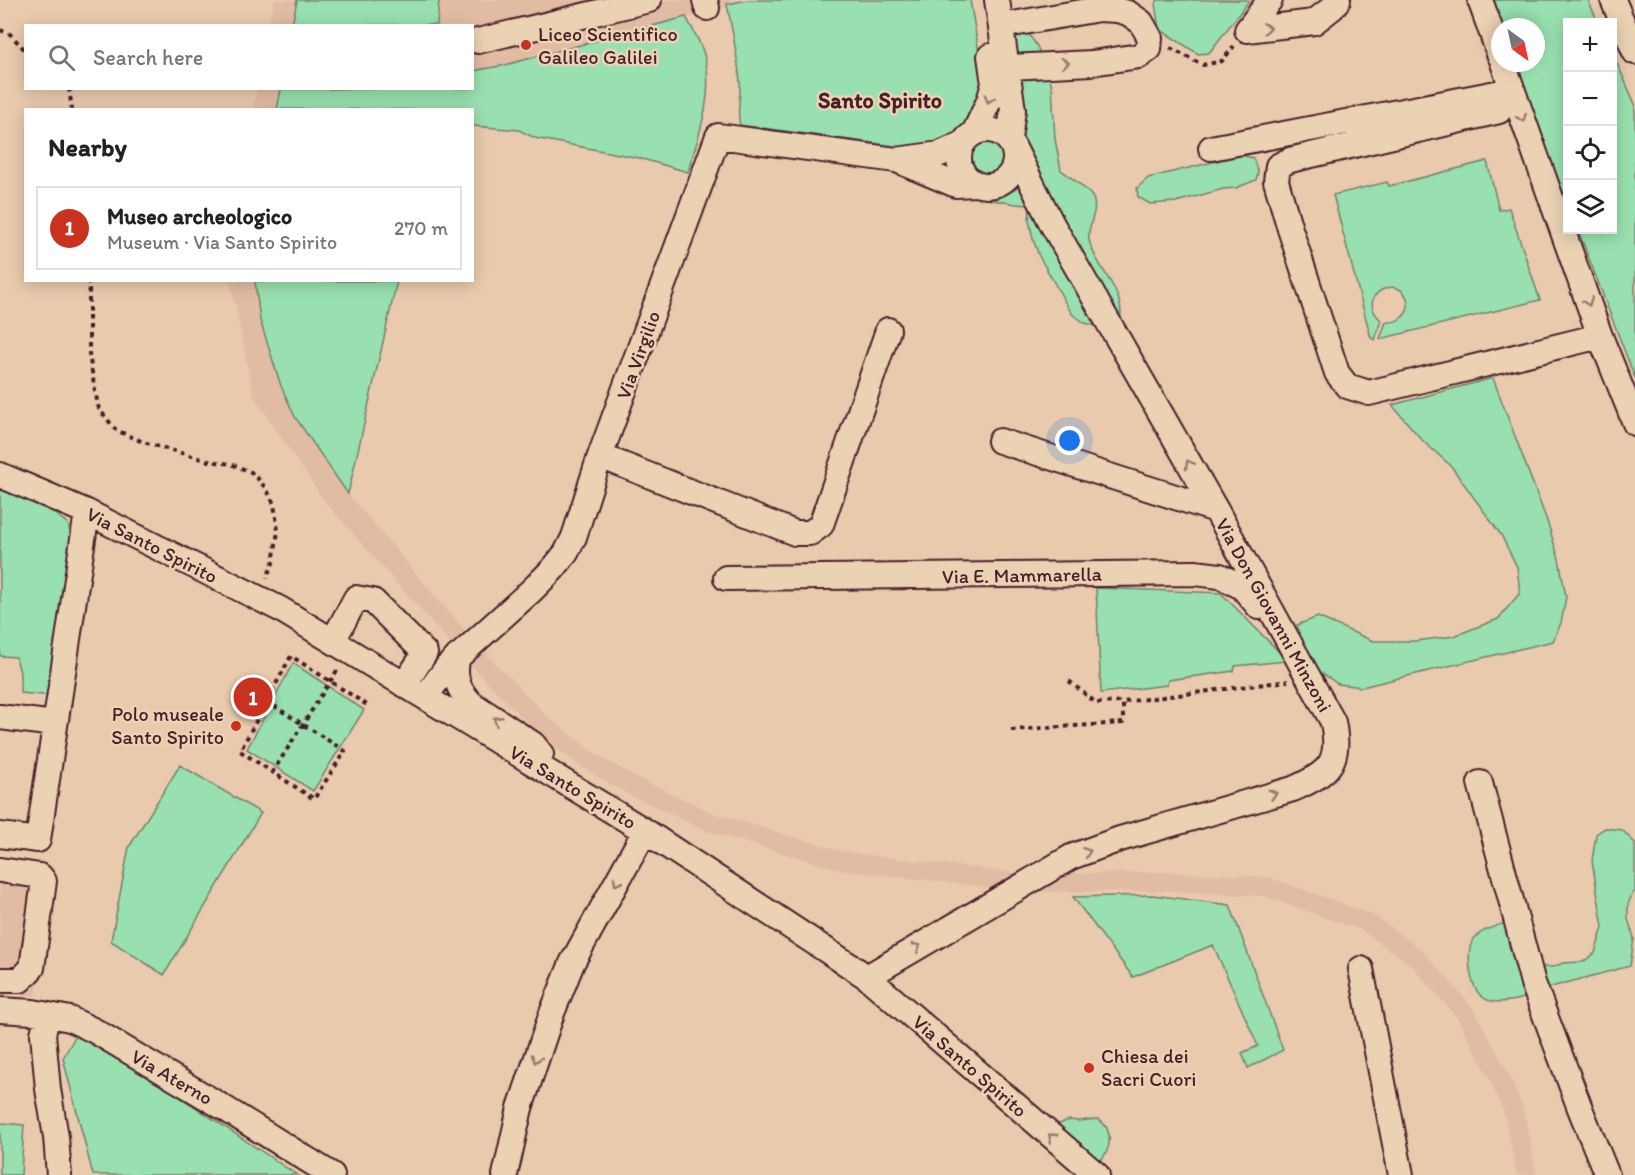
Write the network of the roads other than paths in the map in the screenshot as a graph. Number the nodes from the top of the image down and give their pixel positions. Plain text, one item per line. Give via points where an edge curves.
1 (650, 0) edge
2 (981, 0) edge
3 (997, 0) edge
4 (1270, 0) edge
5 (1338, 0) edge
6 (1480, 0) edge
7 (1613, 0) edge
8 (1001, 26) junction
9 (1491, 31) edge
10 (478, 41) dead end
11 (1634, 47) edge
12 (1007, 67) junction
13 (1506, 72) edge
14 (1512, 90) junction
15 (1499, 111) dead end
16 (968, 138) junction
17 (1011, 142) junction
18 (1211, 148) dead end
19 (896, 160) junction
20 (975, 184) junction
21 (888, 330) dead end
22 (1600, 336) junction
23 (1635, 423) edge
24 (999, 441) dead end
25 (600, 456) junction
26 (0, 475) edge
27 (1216, 510) junction
28 (87, 512) junction
29 (726, 578) dead end
30 (333, 641) junction
31 (1290, 643) junction
32 (458, 656) junction
33 (405, 685) junction
34 (425, 697) junction
35 (0, 717) edge
36 (56, 724) junction
37 (553, 775) junction
38 (1480, 783) dead end
39 (645, 831) junction
40 (0, 835) edge
41 (0, 870) edge
42 (1360, 969) dead end
43 (867, 977) junction
44 (0, 980) edge
45 (0, 1010) edge
46 (48, 1015) junction
47 (59, 1175) edge
48 (332, 1175) edge
49 (505, 1175) edge
50 (1097, 1175) edge
51 (1401, 1175) edge
52 (1607, 1175) edge

1 - 10 street
2 -> 16 street via 994,84
3 - 8 street
4 -> 5 street via 1247,30 1314,22
6 - 9 street
7 - 11 street
8 - 12 street
12 -> 8 street via 1092,63 1139,56 1149,49 1150,38 1141,22 1117,10 1099,9
12 - 17 street via 1013,110
13 - 14 street
14 - 18 street
14 -> 22 street
15 - 22 street via 1278,166 1276,181 1287,220 1337,372 1347,386 1369,393
16 - 17 street via 983,129 1001,133
16 - 19 street, Via Virgilio via 939,154
16 - 20 street via 959,153 959,162
17 - 20 street via 1016,156 1010,174 994,185
27 -> 17 street, Via Don Giovanni Minzoni via 1052,224
19 - 20 street, Via Virgilio via 956,185
19 - 25 street, Via Virgilio via 718,136
21 - 25 street via 821,525 810,533 795,533
22 - 23 street
24 - 27 street
25 - 32 street, Via Virgilio via 566,553
26 - 28 street, Via Santo Spirito
27 - 31 street, Via Don Giovanni Minzoni
28 - 30 street, Via Santo Spirito via 280,609
28 - 36 street
29 - 31 street, Via E. Mammarella via 1195,573 1221,576 1242,587
30 - 33 street, Via Santo Spirito
30 - 33 street via 357,598 373,601 425,653
43 -> 31 street, Via Don Giovanni Minzoni via 1071,857 1293,789 1325,771 1334,760 1336,749 1333,722
32 - 34 street, Via Virgilio
37 -> 32 street via 533,744 465,697 456,679
33 - 34 street, Via Santo Spirito
34 - 37 street, Via Santo Spirito
35 - 36 street
36 - 40 street via 38,840
37 - 39 street, Via Santo Spirito
38 - 52 street via 1533,983
39 - 43 street, Via Santo Spirito
39 -> 49 street via 572,963 520,1108
41 - 44 street via 40,876 44,881 32,968 20,980
42 - 51 street
50 -> 43 street, Via Santo Spirito
45 - 46 street, Via Aterno
46 - 47 street via 43,1034
46 - 48 street, Via Aterno via 70,1019 94,1031

